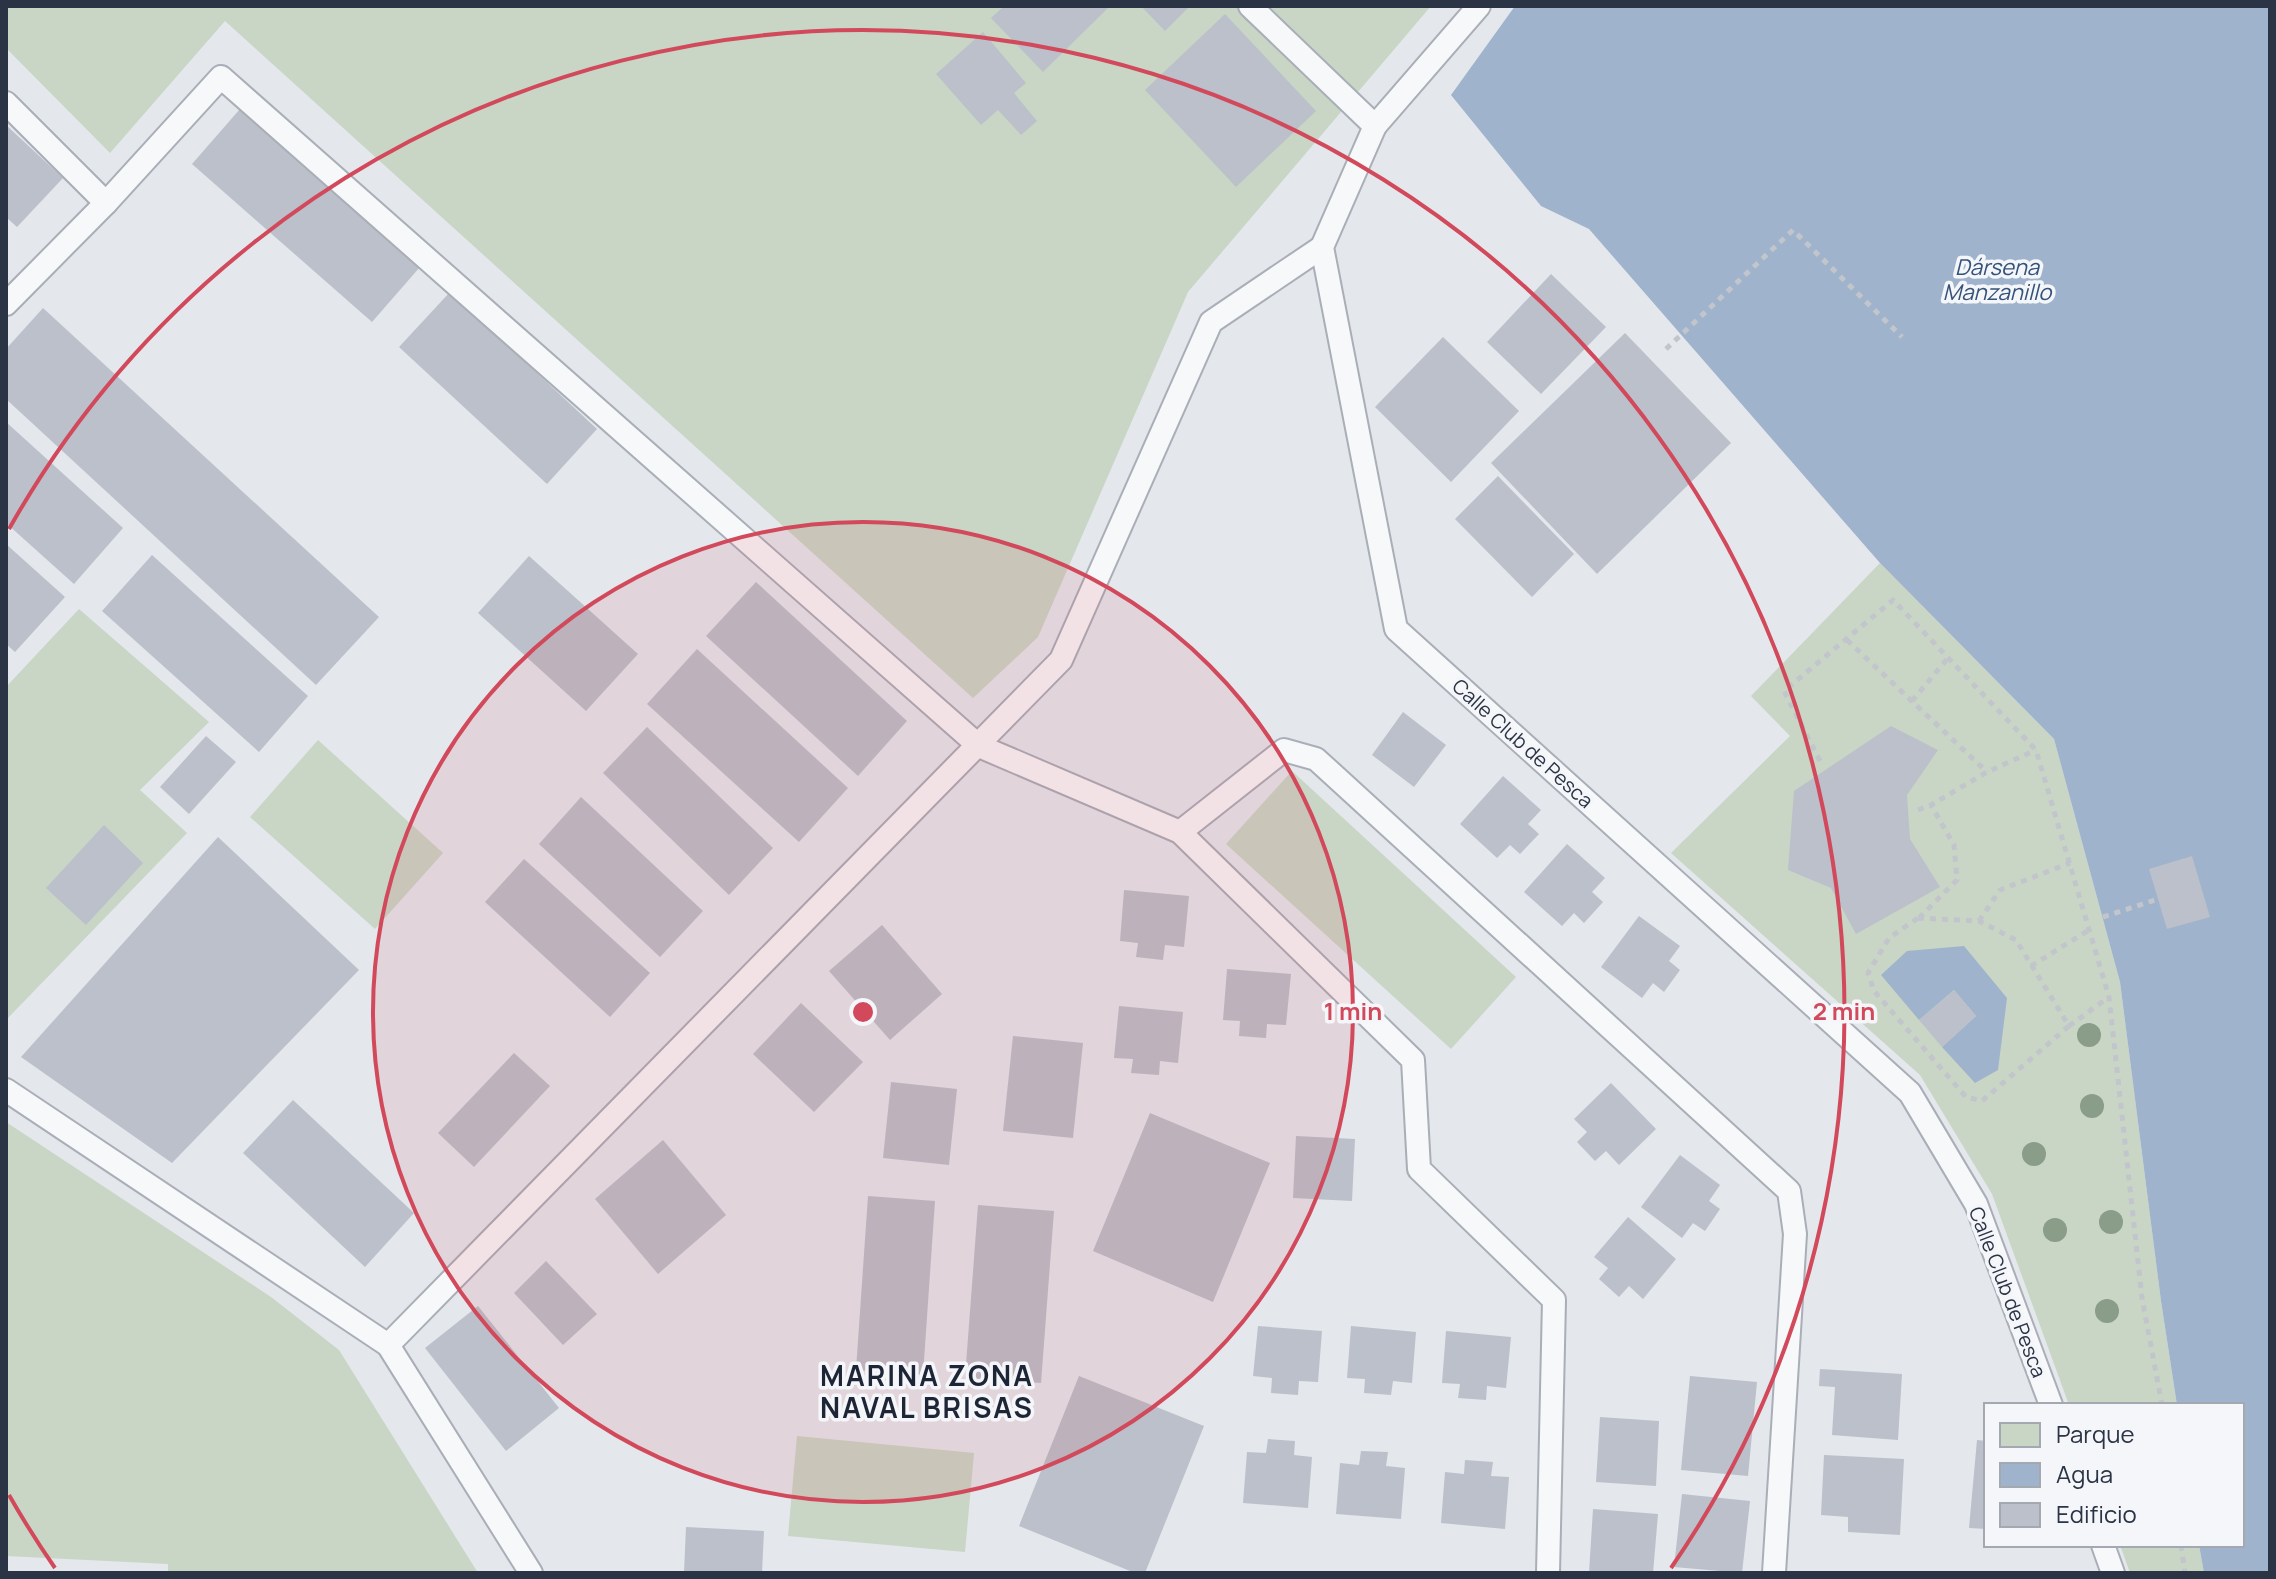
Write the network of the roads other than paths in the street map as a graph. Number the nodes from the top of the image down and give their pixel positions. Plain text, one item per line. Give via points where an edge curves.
1 (1250, 6) edge
2 (1479, 6) edge
3 (6, 103) edge
4 (1375, 126) junction
5 (106, 203) junction
6 (1322, 247) junction
7 (6, 304) edge
8 (979, 746) junction
9 (1180, 832) junction
10 (6, 1090) edge
11 (388, 1345) junction
12 (2050, 1403) edge
13 (2104, 1547) edge
14 (531, 1573) edge
15 (1548, 1573) edge
16 (1774, 1573) edge
17 (2113, 1573) edge

1 - 4 lane
2 - 4 lane
3 - 5 lane
4 - 6 lane
5 - 7 lane
5 - 8 lane via 221,77
6 - 8 lane via 1211,322 1061,660
6 - 12 lane, Calle Club de Pesca via 1396,629 1910,1093 1976,1204
8 - 9 lane
8 - 11 lane
9 - 15 lane via 1413,1060 1419,1169 1554,1300
9 - 16 lane via 1284,750 1316,759 1789,1191 1795,1234
10 - 11 lane
11 - 14 lane
13 - 17 lane

